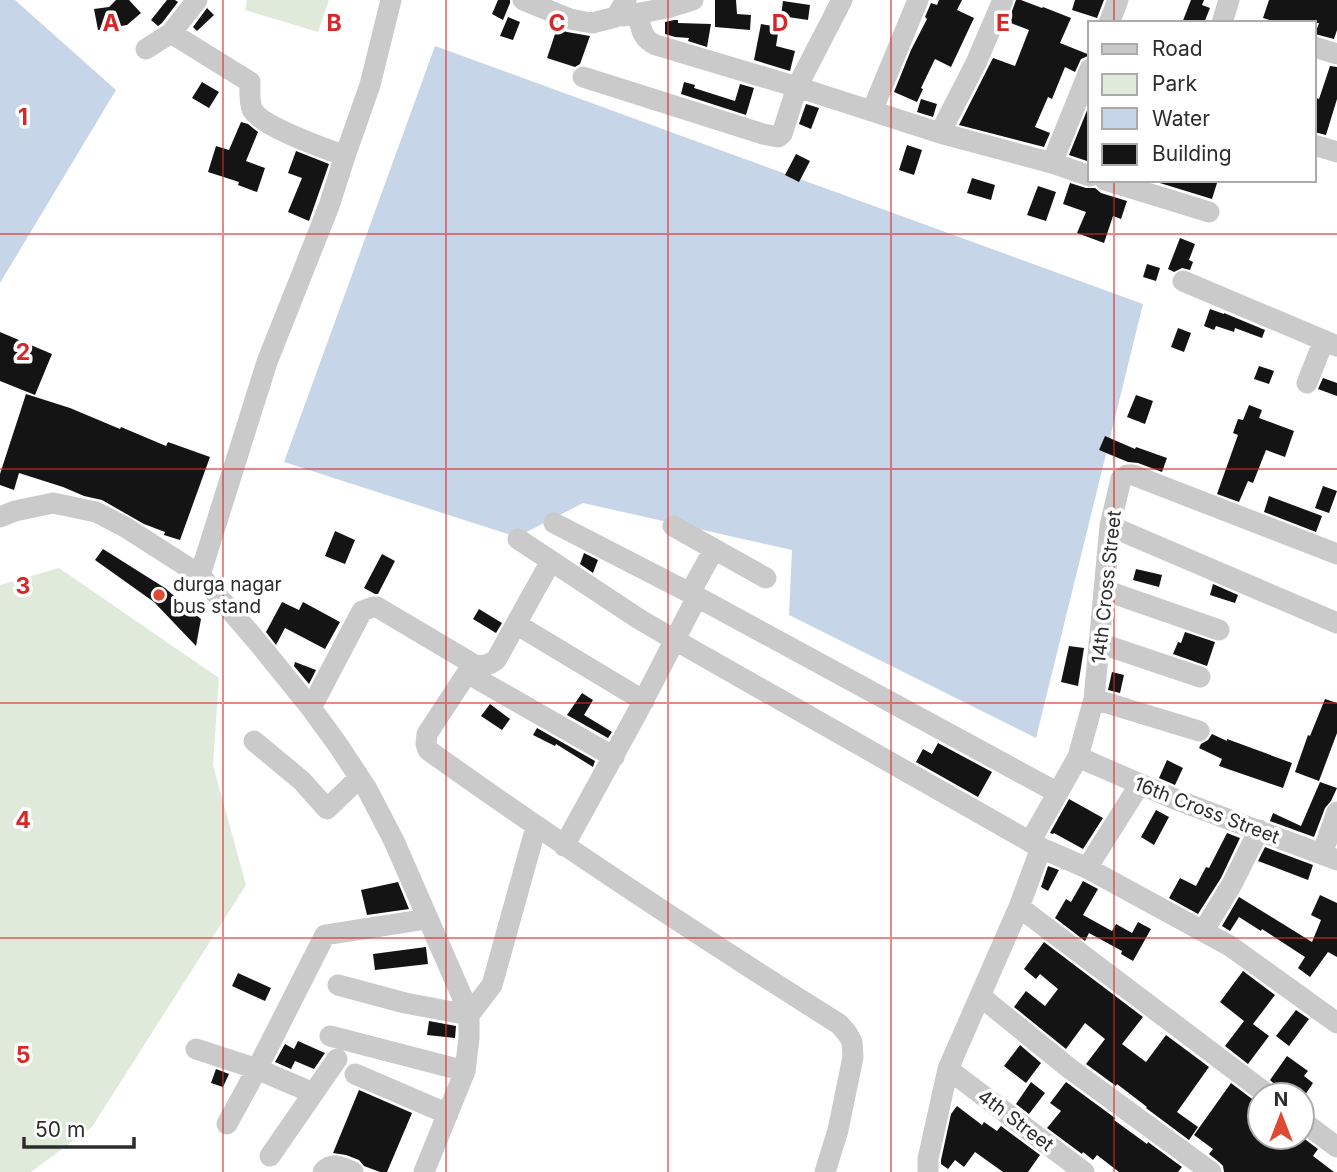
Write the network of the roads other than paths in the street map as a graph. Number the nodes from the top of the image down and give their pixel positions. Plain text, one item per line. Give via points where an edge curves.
1 (197, 0) edge
2 (391, 0) edge
3 (523, 0) edge
4 (693, 0) edge
5 (842, 0) edge
6 (918, 0) edge
7 (1003, 0) edge
8 (1118, 0) edge
9 (1229, 0) edge
10 (627, 11) edge
11 (1110, 21) edge
12 (1223, 21) edge
13 (171, 33) junction
14 (1316, 48) edge
15 (146, 49) dead end
16 (1337, 54) edge
17 (1088, 74) edge
18 (583, 77) dead end
19 (797, 87) junction
20 (872, 111) junction
21 (940, 133) junction
22 (1316, 146) edge
23 (1337, 152) edge
24 (345, 156) junction
25 (1052, 163) junction
26 (1088, 175) edge
27 (1118, 182) edge
28 (1170, 190) edge
29 (1209, 212) dead end
30 (1183, 281) dead end
31 (1330, 343) edge
32 (1307, 383) dead end
33 (0, 517) edge
34 (554, 523) dead end
35 (673, 526) dead end
36 (1110, 526) junction
37 (518, 539) dead end
38 (714, 549) junction
39 (1337, 554) edge
40 (551, 561) junction
41 (200, 575) junction
42 (766, 578) dead end
43 (1104, 590) junction
44 (693, 595) junction
45 (1337, 623) edge
46 (516, 624) junction
47 (1219, 630) dead end
48 (675, 640) junction
49 (1099, 643) junction
50 (470, 669) junction
51 (1200, 677) dead end
52 (1094, 699) junction
53 (644, 701) junction
54 (311, 708) junction
55 (1199, 731) dead end
56 (254, 741) dead end
57 (614, 757) junction
58 (1078, 757) junction
59 (358, 779) junction
60 (1140, 784) junction
61 (1058, 793) junction
62 (1337, 813) edge
63 (536, 827) junction
64 (1259, 830) junction
65 (1036, 845) junction
66 (564, 846) junction
67 (1329, 857) edge
68 (1087, 868) junction
69 (1019, 907) junction
70 (428, 919) junction
71 (1207, 925) dead end
72 (338, 985) dead end
73 (981, 996) junction
74 (469, 1015) junction
75 (1337, 1023) edge
76 (330, 1036) dead end
77 (196, 1049) dead end
78 (337, 1059) dead end
79 (257, 1069) junction
80 (948, 1069) junction
81 (465, 1071) junction
82 (355, 1074) dead end
83 (1249, 1081) edge
84 (313, 1093) junction
85 (448, 1114) junction
86 (227, 1124) dead end
87 (1316, 1131) edge
88 (1337, 1147) edge
89 (270, 1156) dead end
90 (928, 1166) edge
91 (323, 1172) edge
92 (353, 1172) edge
93 (424, 1172) edge
94 (825, 1172) edge
95 (945, 1172) edge
96 (1084, 1172) edge
97 (1211, 1172) edge

1 - 13 street
2 - 24 street via 370,85
3 - 10 street via 593,23
4 - 10 street
5 - 19 street
6 - 20 street
7 - 21 street
8 - 11 street
9 - 12 street
10 - 19 street via 648,42
13 - 15 street
13 - 24 street via 250,82 250,106 257,116
14 - 16 street
17 - 25 street
18 - 19 street via 778,137
19 - 20 street
20 - 21 street
21 - 25 street
22 - 23 street
24 - 41 street via 267,362
25 - 26 street
27 - 28 street
28 - 29 street
30 - 31 street
31 - 32 street
33 - 41 street via 53,503 96,512
34 - 44 street
35 - 38 street
36 - 39 street, 14th Cross Street via 1121,480 1133,475
36 - 43 street, 14th Cross Street
36 - 45 street
37 - 40 street
38 - 42 street
38 - 44 street
40 - 46 street
40 - 48 street
41 - 54 street
43 - 47 street
43 - 49 street, 14th Cross Street
44 - 48 street
44 - 61 street
46 - 50 street via 496,660
46 - 53 street
48 - 53 street
48 - 65 street
49 - 51 street
49 - 52 street, 14th Cross Street
50 - 54 street via 373,607 357,618
50 - 57 street
50 - 63 street via 427,734 428,750
52 - 55 street
52 - 58 street, 14th Cross Street
53 - 57 street
54 - 59 street
56 - 59 street via 327,809
57 - 66 street
58 - 60 street, 16th Cross Street
58 - 61 street, 14th Cross Street
59 - 70 street via 394,841
60 - 64 street, 16th Cross Street
60 - 68 street
61 - 65 street, 14th Cross Street
62 - 67 street
63 - 66 street
63 - 74 street via 492,985
64 - 67 street, 16th Cross Street
64 - 71 street
65 - 68 street
65 - 69 street, 14th Cross Street
66 - 94 street via 847,1032 853,1057
68 - 75 street via 1230,947
69 - 73 street, 14th Cross Street
69 - 83 street
70 - 74 street
70 - 79 street via 325,934
72 - 74 street
73 - 80 street, 14th Cross Street
73 - 97 street via 1069,1068
74 - 81 street
76 - 81 street
77 - 79 street
78 - 84 street
79 - 84 street
79 - 86 street
80 - 90 street, 14th Cross Street
80 - 96 street, 4th Street
81 - 85 street
82 - 85 street
84 - 89 street
85 - 93 street
87 - 88 street
90 - 95 street
91 - 92 street via 332,1165

